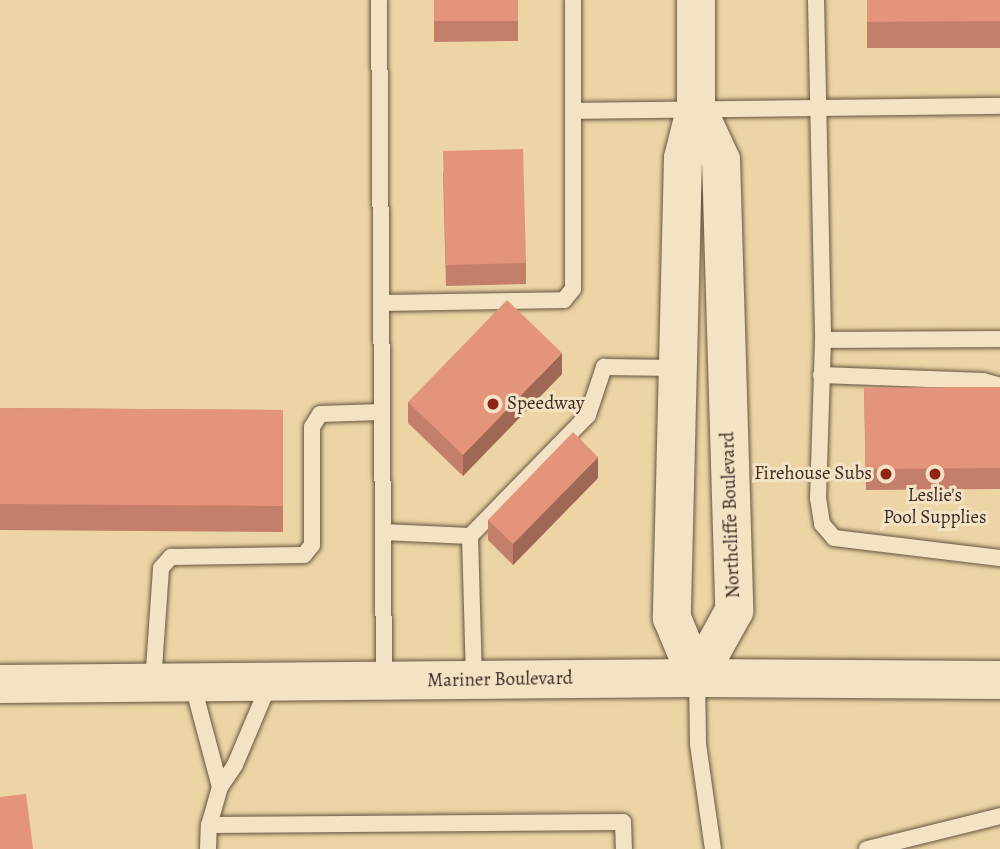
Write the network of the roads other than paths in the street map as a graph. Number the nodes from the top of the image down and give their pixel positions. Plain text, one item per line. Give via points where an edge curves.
1 (379, 0) edge
2 (573, 0) edge
3 (696, 0) edge
4 (816, 0) edge
5 (696, 106) junction
6 (816, 106) junction
7 (1000, 106) edge
8 (573, 111) junction
9 (381, 303) junction
10 (823, 340) junction
11 (1000, 340) edge
12 (678, 368) junction
13 (821, 375) junction
14 (1000, 386) edge
15 (382, 412) junction
16 (383, 532) junction
17 (470, 536) junction
18 (1000, 558) edge
19 (697, 678) junction
20 (474, 680) junction
21 (1000, 680) edge
22 (384, 681) junction
23 (192, 682) junction
24 (270, 682) junction
25 (153, 683) junction
26 (0, 684) edge
27 (220, 787) junction
28 (1000, 816) edge
29 (209, 825) junction
30 (208, 849) edge
31 (624, 849) edge
32 (713, 849) edge
33 (867, 849) edge

1 - 9 lane
2 - 8 lane
3 - 5 main road, Northcliffe Boulevard
4 - 6 lane
5 - 6 lane
5 - 8 lane
5 - 12 main road, Northcliffe Boulevard via 683,158
5 - 19 main road, Northcliffe Boulevard via 721,160 734,611
6 - 7 lane
6 - 10 lane
8 - 9 lane via 573,289 564,300
9 - 15 lane
10 - 11 lane
10 - 13 lane
12 - 17 lane via 604,367 588,415
12 - 19 main road, Northcliffe Boulevard via 672,618
13 - 14 lane via 983,381
13 - 18 lane via 818,498 822,524 834,537
15 - 16 lane
15 - 25 lane via 320,414 312,427 312,545 304,555 171,556 161,568
16 - 17 lane
16 - 22 lane
17 - 20 lane
19 - 20 main road, Mariner Boulevard
19 - 21 main road, Mariner Boulevard
19 - 32 lane via 698,744
20 - 22 main road, Mariner Boulevard
22 - 24 main road, Mariner Boulevard
23 - 24 main road, Mariner Boulevard
23 - 25 main road, Mariner Boulevard
23 - 27 lane
24 - 27 lane via 235,765
25 - 26 main road, Mariner Boulevard
27 - 29 lane
28 - 33 lane
29 - 30 lane
29 - 31 lane via 623,822

